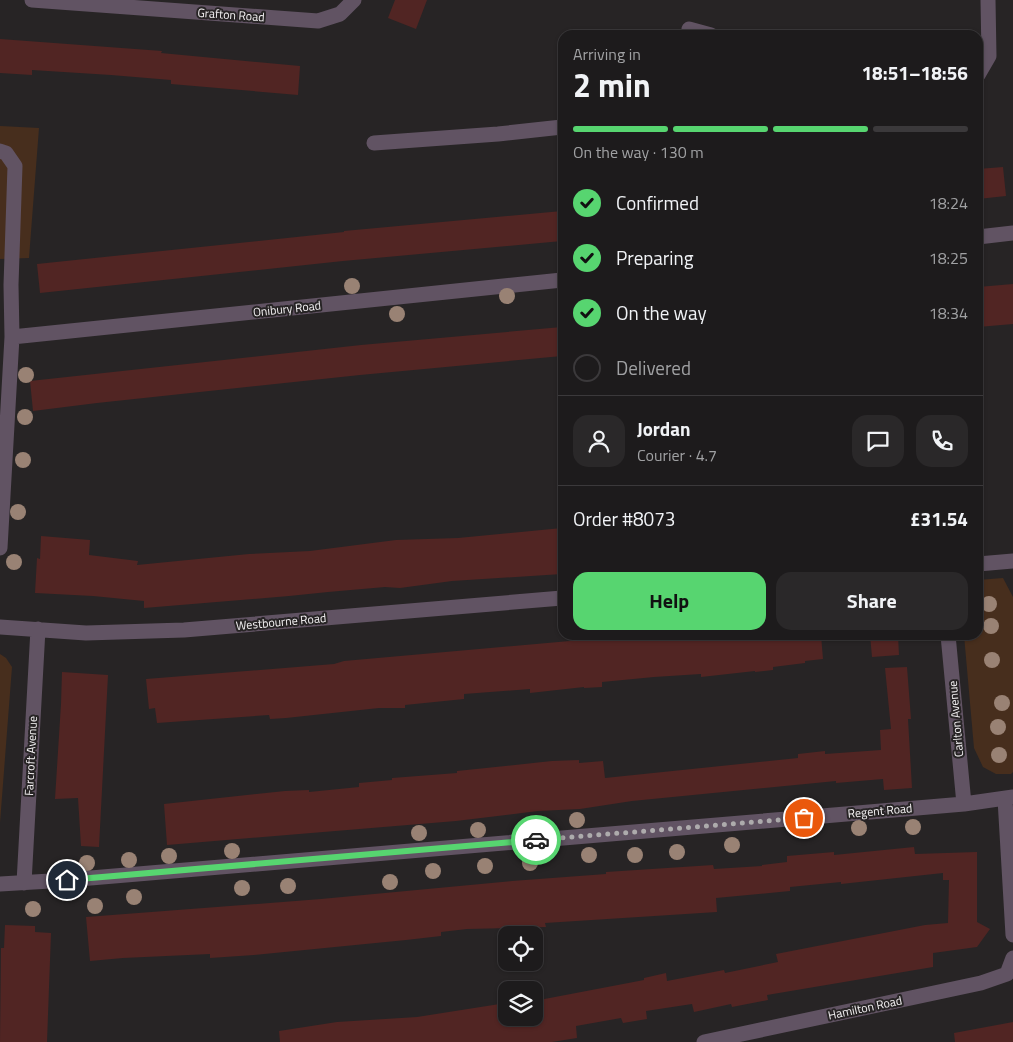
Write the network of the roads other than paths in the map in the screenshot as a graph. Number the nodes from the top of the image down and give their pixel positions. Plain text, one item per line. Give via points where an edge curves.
1 (32, 0) edge
2 (354, 0) edge
3 (988, 0) edge
4 (983, 67) edge
5 (558, 127) edge
6 (374, 143) dead end
7 (0, 151) edge
8 (1013, 233) edge
9 (983, 236) edge
10 (558, 280) edge
11 (12, 337) junction
12 (0, 548) edge
13 (1013, 561) edge
14 (983, 564) edge
15 (558, 598) edge
16 (0, 627) edge
17 (38, 629) junction
18 (948, 640) edge
19 (1009, 798) edge
20 (964, 804) junction
21 (24, 883) junction
22 (0, 884) edge
23 (1013, 935) edge
24 (1013, 958) edge
25 (1010, 977) edge
26 (704, 1042) edge

1 - 2 street, Grafton Road via 318,21 340,14
3 - 4 street via 990,56
5 - 6 street
7 - 11 street via 6,152 15,166
8 - 9 street
10 - 11 street, Onibury Road
11 - 12 street
13 - 14 street
15 - 17 street, Westbourne Road via 184,630 86,633
16 - 17 street, Westbourne Road
17 - 21 street, Farcroft Avenue
18 - 20 street, Carlton Avenue
19 - 20 street, Regent Road
19 - 23 street
20 - 21 street, Regent Road
21 - 22 street, Regent Road
24 - 25 street, Hamilton Road
25 - 26 street, Hamilton Road

